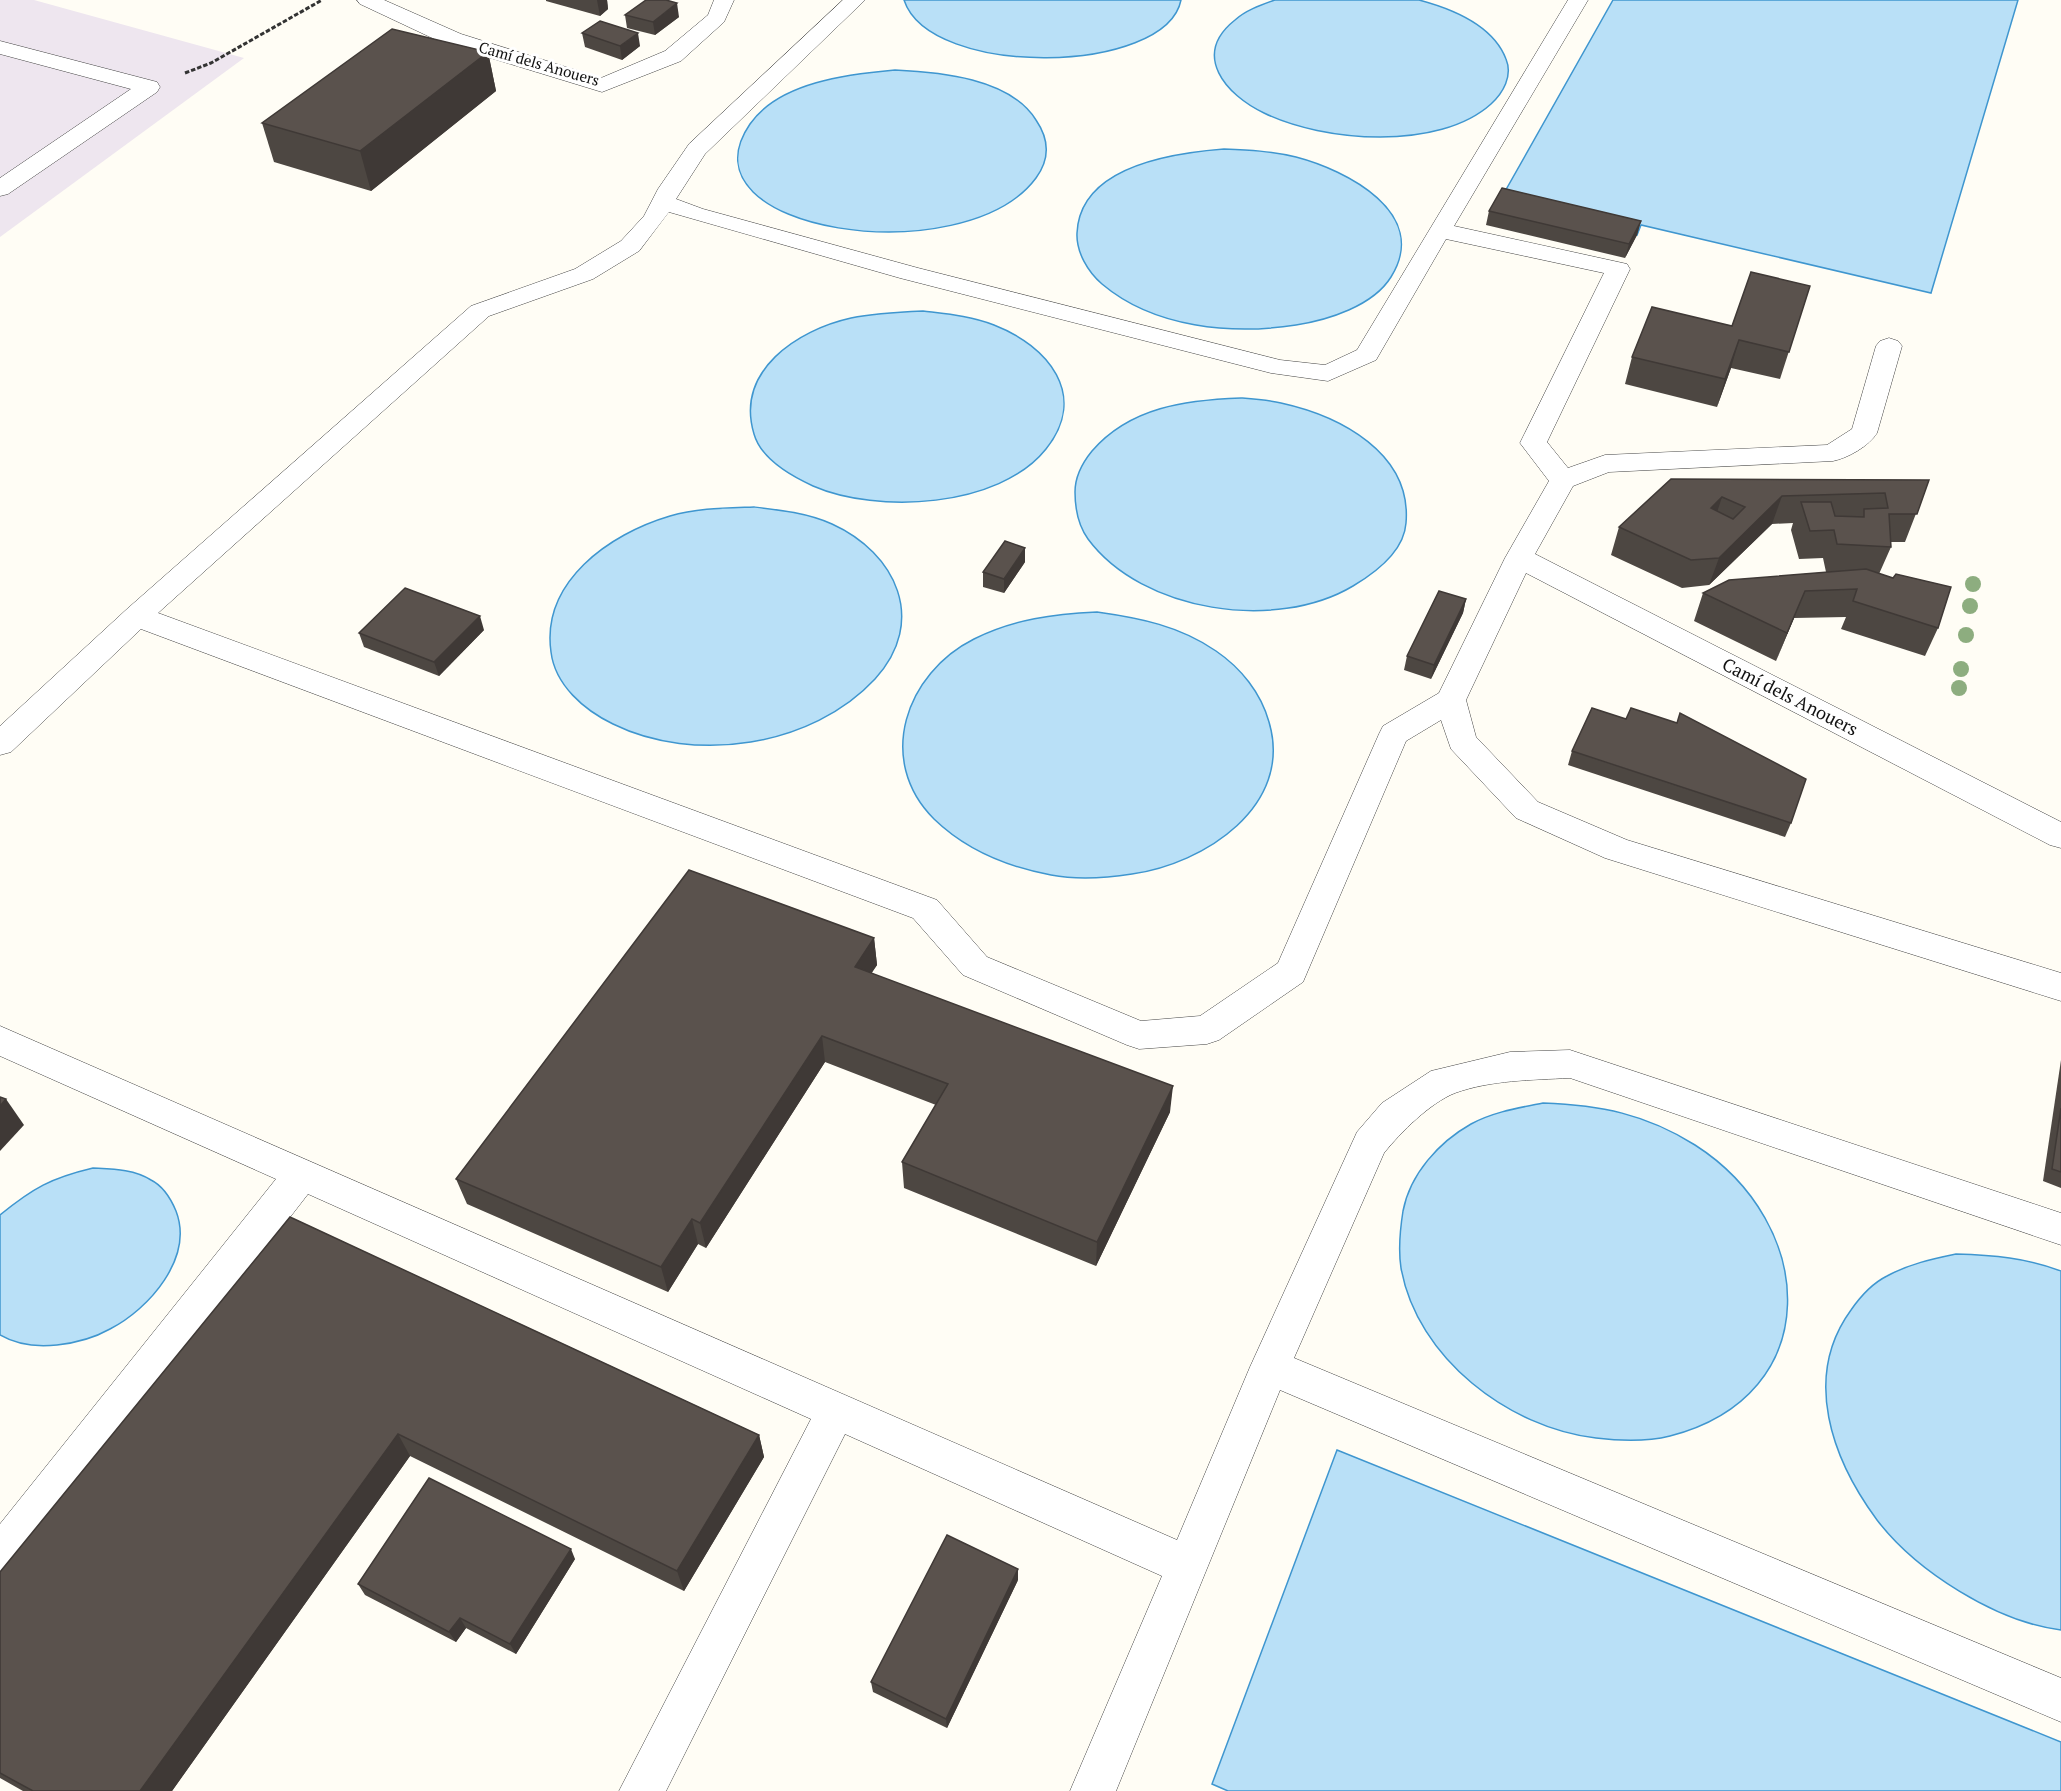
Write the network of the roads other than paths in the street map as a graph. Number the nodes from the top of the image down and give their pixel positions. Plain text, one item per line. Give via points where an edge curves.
1 (367, 0) edge
2 (724, 0) edge
3 (855, 0) edge
4 (1578, 0) edge
5 (0, 47) edge
6 (0, 189) edge
7 (663, 202) junction
8 (1440, 230) junction
9 (1889, 346) dead end
10 (1563, 480) junction
11 (1519, 558) junction
12 (137, 616) junction
13 (1451, 700) junction
14 (0, 744) edge
15 (2061, 836) edge
16 (2061, 987) edge
17 (0, 1040) edge
18 (302, 1174) junction
19 (2061, 1229) edge
20 (1270, 1367) junction
21 (836, 1410) junction
22 (0, 1557) edge
23 (1187, 1566) junction
24 (2061, 1700) edge
25 (642, 1791) edge
26 (1093, 1791) edge

1 - 2 street, Camí dels Anouers via 453,39 602,85 674,56 717,18
3 - 7 street via 697,149
4 - 8 street
5 - 6 street via 149,87
7 - 8 street via 909,273 1280,368 1328,373 1367,355
7 - 12 street via 630,246 584,274 480,311
8 - 10 street via 1617,269 1533,442
9 - 10 street via 1864,433 1833,453 1605,464
10 - 11 street
11 - 13 street
11 - 15 street, Camí dels Anouers
12 - 13 street via 925,909 975,966 1139,1035 1207,1030 1291,972 1395,734
12 - 14 street
13 - 16 street via 1462,741 1527,810 1616,849
17 - 18 street
18 - 21 street
18 - 22 street
19 - 20 street via 1570,1064 1510,1066 1444,1081 1395,1114 1370,1143
20 - 23 street
20 - 24 street
21 - 23 street
21 - 25 street
23 - 26 street

